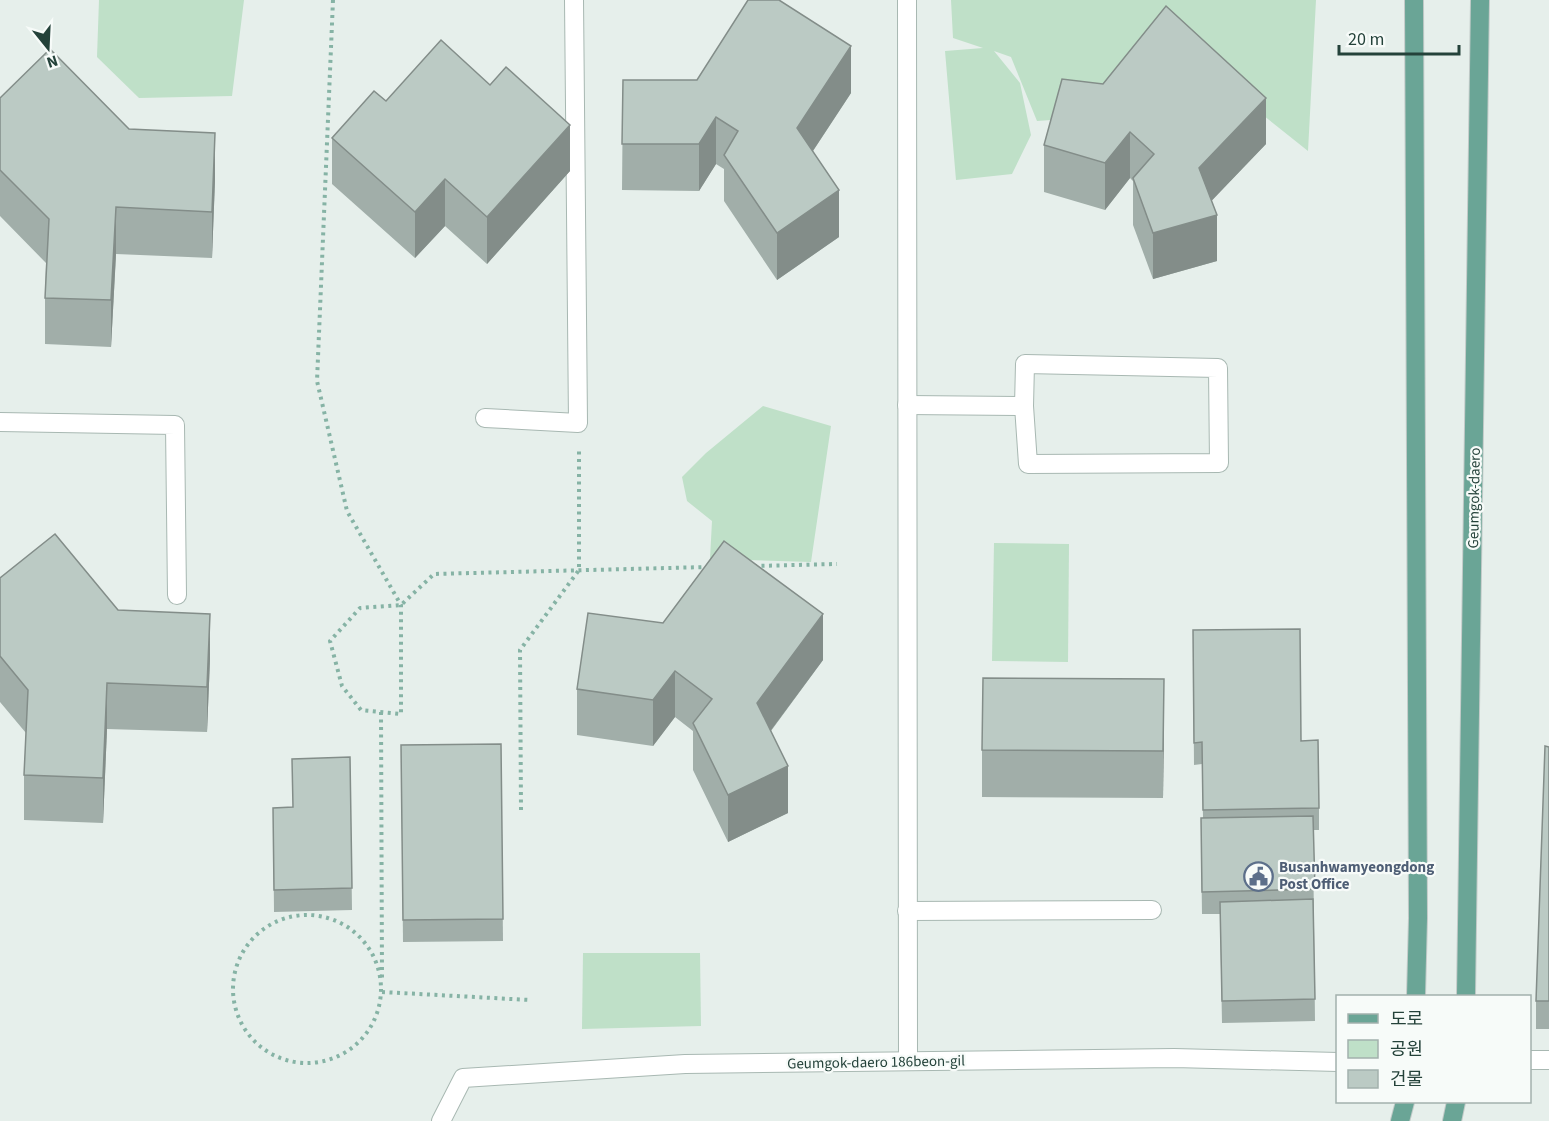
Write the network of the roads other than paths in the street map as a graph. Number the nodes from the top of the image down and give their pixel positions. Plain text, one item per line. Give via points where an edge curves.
1 (574, 0) edge
2 (907, 0) edge
3 (1480, 0) edge
4 (1412, 2) edge
5 (907, 405) junction
6 (1024, 406) junction
7 (485, 418) dead end
8 (0, 422) edge
9 (177, 595) dead end
10 (1152, 910) dead end
11 (908, 911) junction
12 (1416, 995) edge
13 (1466, 995) edge
14 (1531, 1060) edge
15 (1549, 1060) edge
16 (908, 1061) junction
17 (1336, 1062) edge
18 (1404, 1103) edge
19 (1456, 1103) edge
20 (441, 1121) edge
21 (1400, 1121) edge
22 (1452, 1121) edge

1 - 7 street via 578,423
2 - 5 street
3 - 13 main road, Geumgok-daero
4 - 12 main road
5 - 6 street
5 - 11 street
6 - 6 street via 1028,464 1219,463 1218,368 1025,364
8 - 9 street via 175,425
10 - 11 street
11 - 16 street
14 - 15 street
16 - 17 street, Geumgok-daero 186beon-gil via 1174,1058
16 - 20 street, Geumgok-daero 186beon-gil via 685,1064 463,1078
18 - 21 main road
19 - 22 main road

